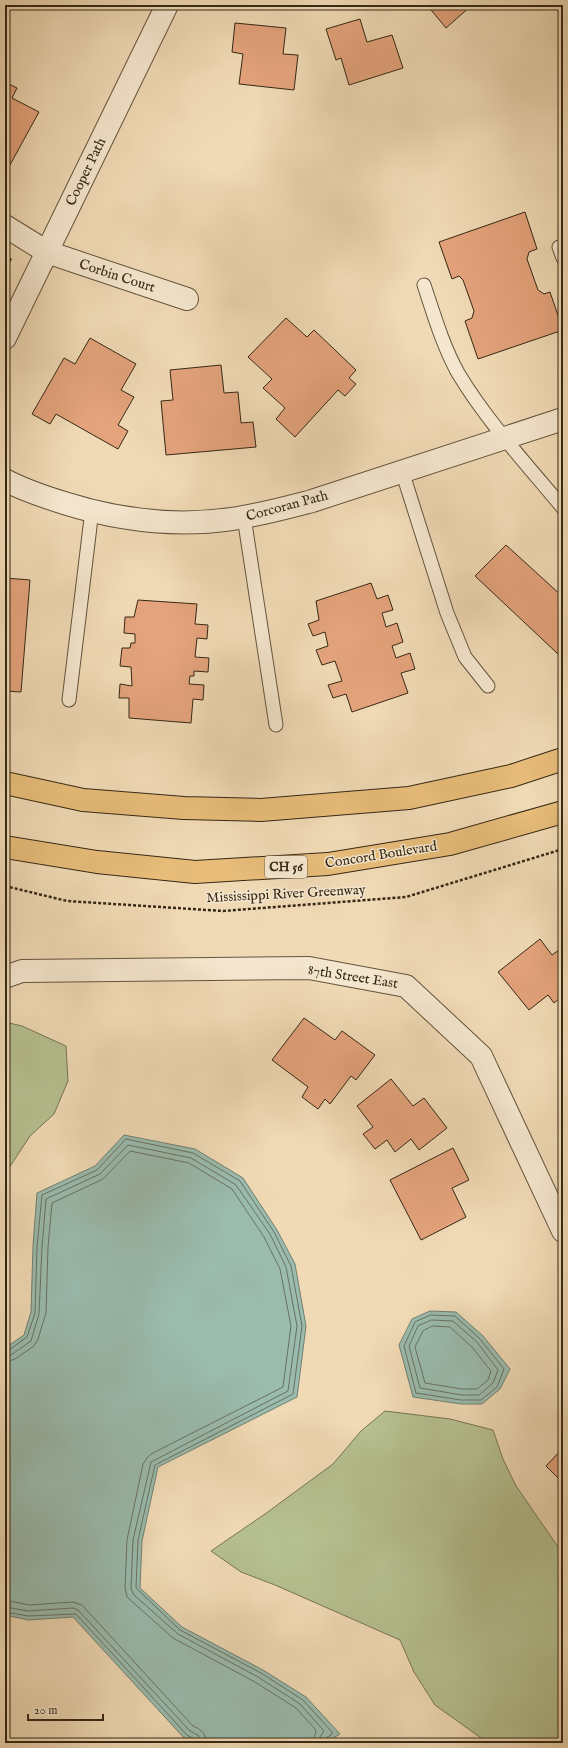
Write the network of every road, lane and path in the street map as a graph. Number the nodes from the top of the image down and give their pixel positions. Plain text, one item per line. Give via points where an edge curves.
1 (167, 5) edge
2 (5, 226) edge
3 (47, 252) junction
4 (424, 285) dead end
5 (187, 299) dead end
6 (5, 338) edge
7 (563, 419) edge
8 (505, 437) junction
9 (402, 471) junction
10 (5, 480) edge
11 (563, 508) edge
12 (92, 510) junction
13 (244, 517) junction
14 (488, 686) dead end
15 (69, 700) dead end
16 (276, 725) dead end
17 (563, 759) edge
18 (5, 783) edge
19 (563, 812) edge
20 (5, 847) edge
21 (563, 849) edge
22 (5, 886) edge
23 (5, 977) edge
24 (563, 1231) edge

1 - 3 street, Cooper Path
2 - 3 street, Corbin Court
3 - 5 street, Corbin Court
3 - 6 street, Cooper Path
4 - 8 lane via 437,326 458,373
7 - 8 street, Corcoran Path
8 - 9 street, Corcoran Path
8 - 11 lane
9 - 13 street, Corcoran Path via 312,501
9 - 14 lane via 447,613 465,657
10 - 12 street, Corcoran Path via 46,497
12 - 13 street, Corcoran Path via 113,516 154,521 189,522
12 - 15 lane
13 - 16 lane
17 - 18 main road via 511,776 409,798 261,810 184,808 83,800
19 - 20 main road, Concord Boulevard / CH 56 via 450,844 328,864 195,872 97,862
21 - 22 path, Mississippi River Greenway via 406,897 223,911 67,901
23 - 24 street, 87th Street East via 22,971 309,968 406,986 481,1056

